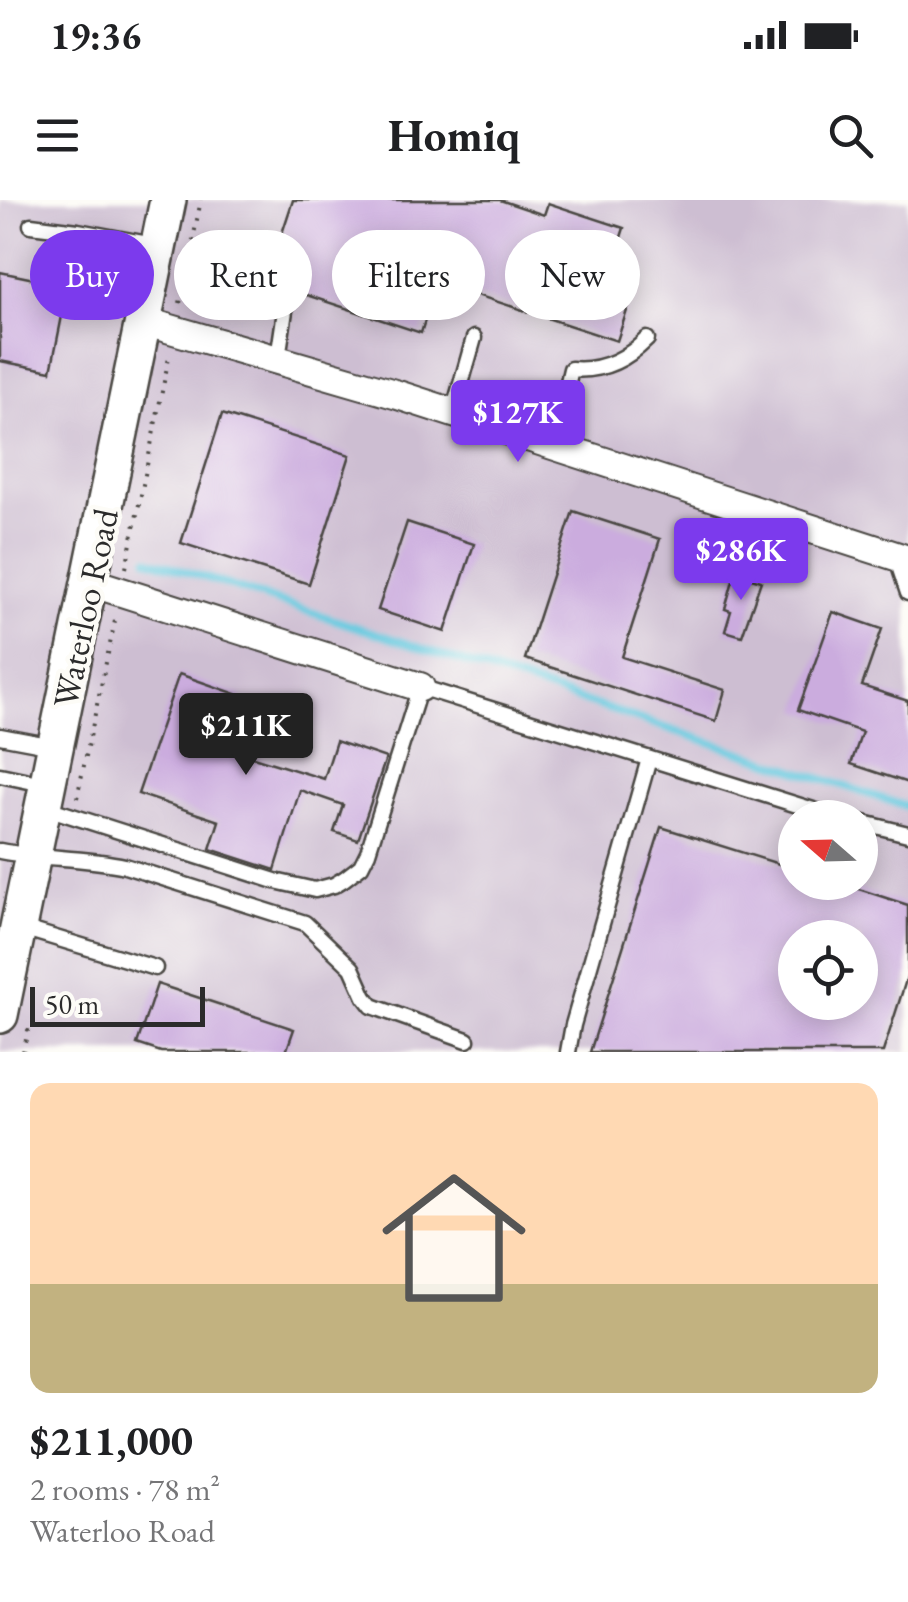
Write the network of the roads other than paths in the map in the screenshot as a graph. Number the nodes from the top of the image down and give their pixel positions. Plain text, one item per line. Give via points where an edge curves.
1 (168, 200) edge
2 (31, 225) dead end
3 (159, 246) junction
4 (284, 320) edge
5 (144, 321) junction
6 (474, 338) dead end
7 (647, 339) dead end
8 (278, 358) junction
9 (452, 412) junction
10 (553, 446) junction
11 (902, 558) edge
12 (107, 579) junction
13 (908, 592) edge
14 (420, 688) junction
15 (0, 736) edge
16 (56, 747) junction
17 (649, 760) junction
18 (0, 775) edge
19 (46, 796) junction
20 (781, 800) edge
21 (878, 826) edge
22 (908, 834) edge
23 (17, 854) edge
24 (19, 927) junction
25 (155, 968) dead end
26 (0, 1015) edge
27 (468, 1040) dead end
28 (568, 1052) edge

1 - 3 street, Waterloo Road
2 - 3 lane
3 - 5 street, Waterloo Road
4 - 8 lane
5 - 8 street
5 - 12 street, Waterloo Road
6 - 9 lane
7 - 10 lane via 624,358 571,369
8 - 9 street
9 - 10 street
10 - 11 street
11 - 13 lane
12 - 14 street
12 - 16 street, Waterloo Road
14 - 17 lane
14 - 19 lane via 362,866 334,885 315,890 275,882
15 - 16 lane
16 - 19 street, Waterloo Road
17 - 20 lane
17 - 28 lane
18 - 19 lane
19 - 23 street, Waterloo Road
21 - 22 lane
23 - 24 street, Waterloo Road
23 - 27 lane via 126,866 305,922 352,968 372,1006
24 - 25 lane
24 - 26 street, Waterloo Road

